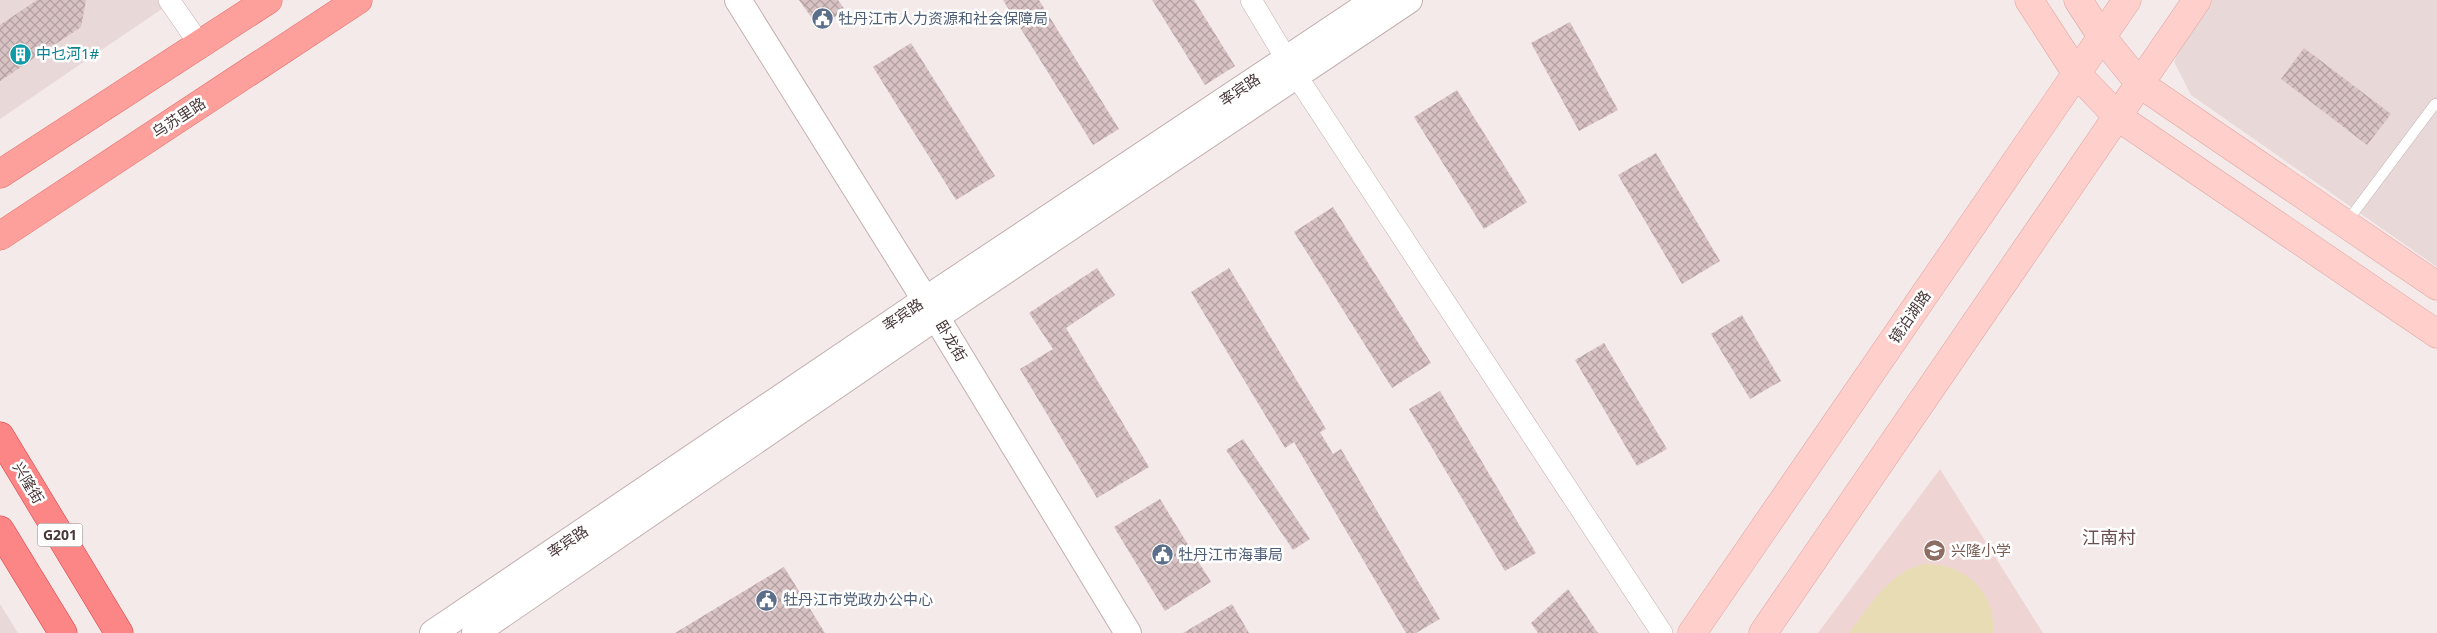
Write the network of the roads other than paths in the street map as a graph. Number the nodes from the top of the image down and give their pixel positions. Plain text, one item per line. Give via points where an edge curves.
1 (169, 0) edge
2 (268, 0) edge
3 (358, 0) edge
4 (738, 0) edge
5 (1251, 0) edge
6 (1374, 0) edge
7 (1409, 0) edge
8 (2029, 0) edge
9 (2078, 0) edge
10 (2128, 0) edge
11 (2197, 0) edge
12 (2102, 37) junction
13 (200, 45) junction
14 (1291, 67) junction
15 (2077, 74) junction
16 (2140, 84) junction
17 (2435, 104) dead end
18 (2118, 116) junction
19 (0, 174) edge
20 (2346, 224) junction
21 (0, 236) edge
22 (2437, 286) edge
23 (931, 308) junction
24 (2437, 334) edge
25 (0, 436) edge
26 (0, 530) edge
27 (63, 633) edge
28 (119, 633) edge
29 (433, 633) edge
30 (474, 633) edge
31 (1128, 633) edge
32 (1662, 633) edge
33 (1692, 633) edge
34 (1763, 633) edge

1 - 13 street
2 - 13 main road
3 - 21 main road, 乌苏里路
4 - 23 street, 卧龙街
5 - 14 street
6 - 14 street, 率宾路
7 - 14 street, 率宾路
8 - 15 main road
9 - 12 main road
10 - 12 main road, 镜泊湖路
11 - 16 main road
12 - 15 main road, 镜泊湖路
12 - 16 main road
13 - 19 main road
14 - 23 street, 率宾路
14 - 32 street
15 - 18 main road
15 - 33 main road, 镜泊湖路
16 - 18 main road
16 - 20 main road
17 - 20 lane
18 - 24 main road
18 - 34 main road
20 - 22 main road
23 - 29 street, 率宾路
23 - 30 street, 率宾路
23 - 31 street, 卧龙街
25 - 28 highway, 兴隆街 / G201
26 - 27 highway

